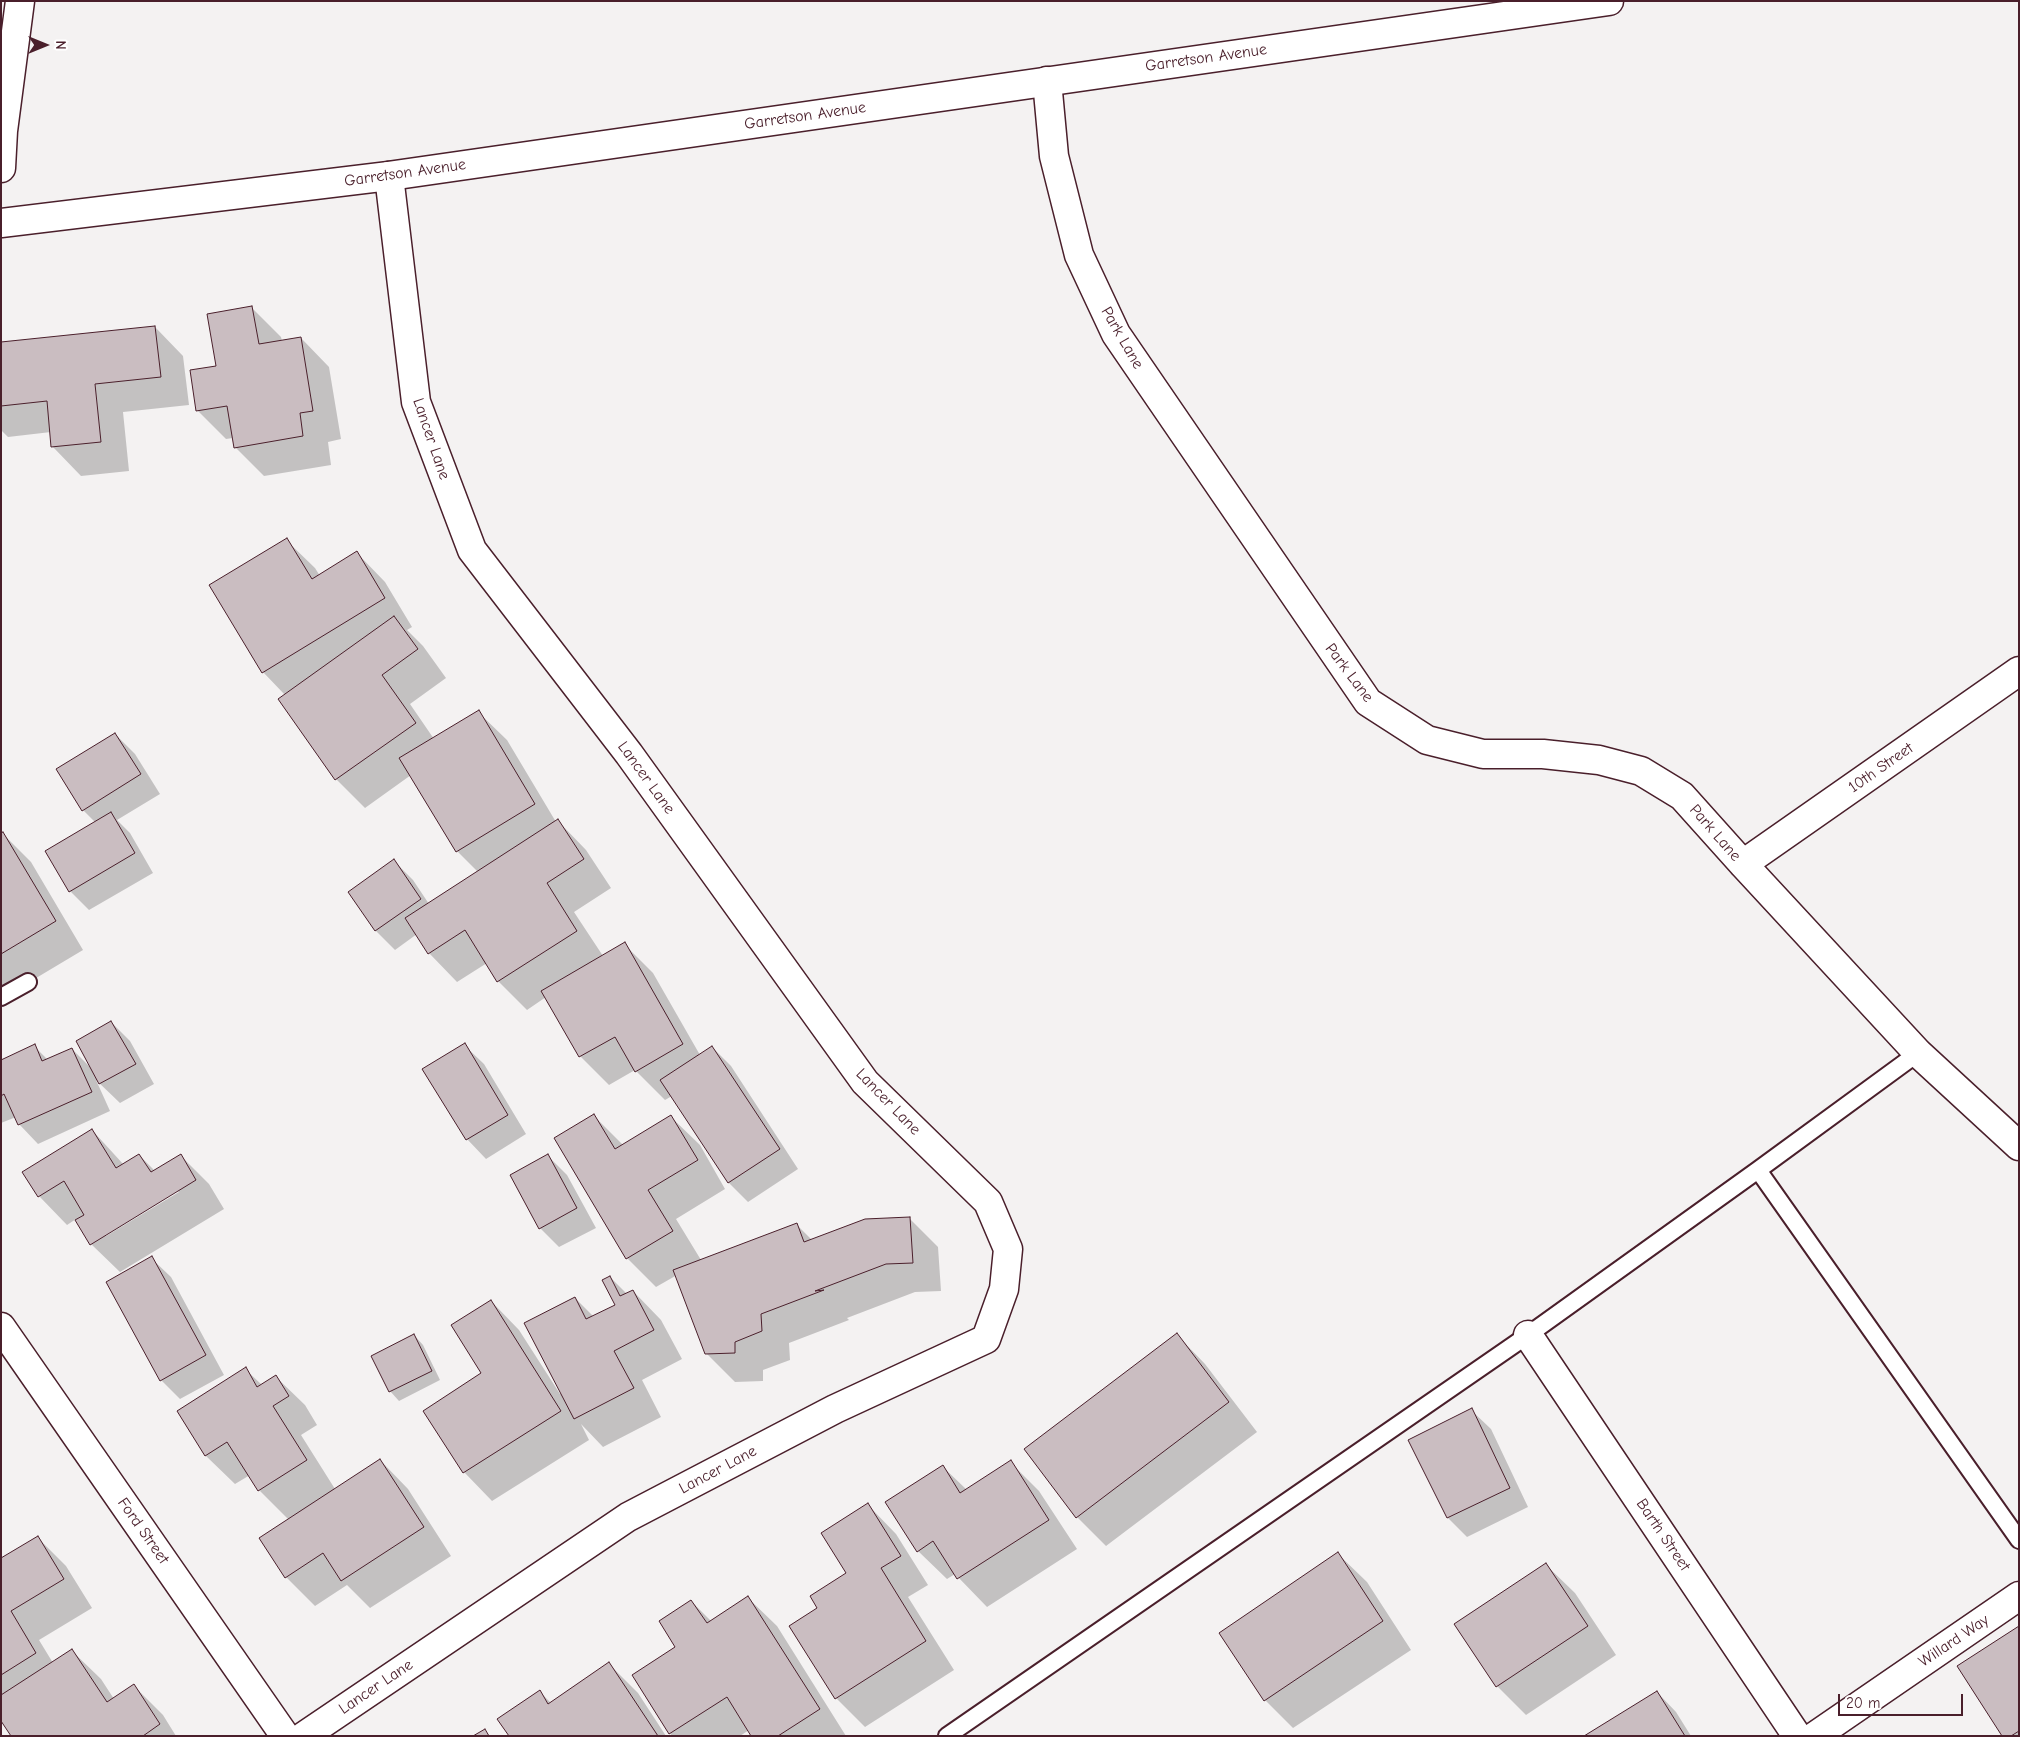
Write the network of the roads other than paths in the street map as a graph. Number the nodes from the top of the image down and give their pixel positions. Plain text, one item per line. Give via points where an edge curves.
1 (20, 1) edge
2 (1609, 1) edge
3 (1047, 81) junction
4 (1, 168) edge
5 (390, 176) junction
6 (1, 223) edge
7 (2019, 671) edge
8 (1743, 864) junction
9 (28, 982) dead end
10 (1, 997) edge
11 (1918, 1053) junction
12 (2019, 1146) edge
13 (1758, 1170) junction
14 (1, 1327) edge
15 (1528, 1334) junction
16 (2019, 1540) edge
17 (2019, 1596) edge
18 (284, 1736) edge
19 (304, 1736) edge
20 (948, 1736) edge
21 (1797, 1736) edge
22 (1815, 1736) edge

1 - 4 street
2 - 3 street, Garretson Avenue
3 - 5 street, Garretson Avenue
3 - 8 street, Park Lane via 1054,156 1079,255 1116,334 1368,702 1427,740 1483,754 1543,754 1599,760 1641,771 1682,796
5 - 6 street, Garretson Avenue
5 - 19 street, Lancer Lane via 416,402 472,550 629,754 864,1082 988,1202 1008,1249 1004,1289 986,1339 835,1409 628,1517
7 - 8 street, 10th Street
8 - 11 street, Park Lane
9 - 10 lane
11 - 12 street, Park Lane
11 - 13 lane
13 - 15 lane
13 - 16 lane
14 - 18 street, Ford Street
15 - 20 lane
15 - 21 street, Barth Street
17 - 22 street, Willard Way

